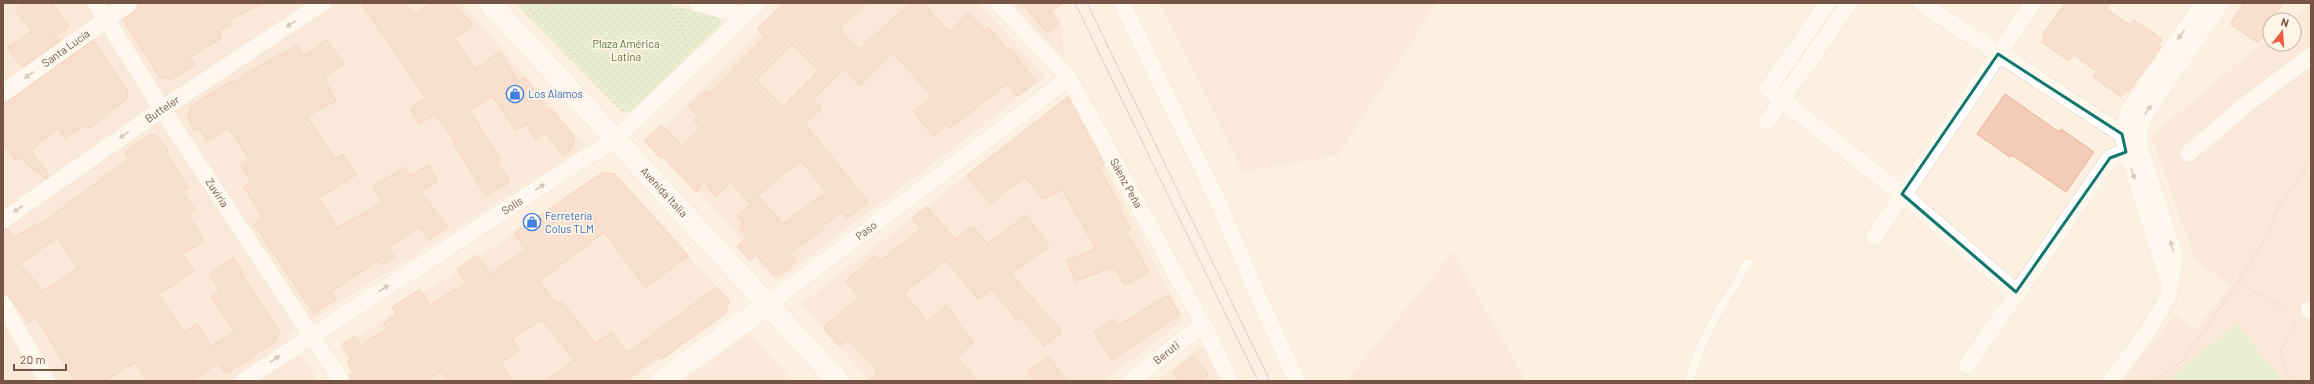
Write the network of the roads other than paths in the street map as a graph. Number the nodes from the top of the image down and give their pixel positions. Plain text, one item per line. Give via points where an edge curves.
1 (96, 3) edge
2 (129, 3) edge
3 (324, 3) edge
4 (490, 3) edge
5 (697, 3) edge
6 (758, 3) edge
7 (998, 3) edge
8 (1122, 3) edge
9 (1827, 3) edge
10 (1849, 3) edge
11 (1921, 3) edge
12 (2033, 3) edge
13 (2203, 3) edge
14 (2221, 3) edge
15 (745, 16) junction
16 (107, 20) junction
17 (1998, 54) junction
18 (2311, 56) edge
19 (1069, 78) junction
20 (3, 93) edge
21 (1783, 100) junction
22 (162, 108) junction
23 (1767, 122) dead end
24 (616, 138) junction
25 (2132, 143) junction
26 (2189, 153) dead end
27 (1902, 194) junction
28 (3, 220) edge
29 (1874, 238) dead end
30 (1748, 263) dead end
31 (2016, 292) junction
32 (3, 304) edge
33 (767, 305) junction
34 (1203, 324) junction
35 (311, 336) junction
36 (1967, 366) dead end
37 (47, 381) edge
38 (243, 381) edge
39 (341, 381) edge
40 (661, 381) edge
41 (838, 381) edge
42 (1130, 381) edge
43 (1230, 381) edge
44 (1297, 381) edge
45 (1689, 381) edge
46 (2111, 381) edge

1 - 16 street, Zuviría
2 - 16 street, Santa Lucía
3 -> 22 street, Butteler
4 - 24 street, Avenida Italia
5 - 15 street
6 - 15 street, Solís
7 - 19 street, Sáenz Peña
8 - 44 street via 1220,206 1260,303
9 - 21 street via 1768,89
10 - 21 street
11 - 17 street
12 - 17 street
13 -> 25 street via 2129,110
25 -> 14 street via 2144,117
15 - 24 street, Solís
16 -> 20 street, Santa Lucía
16 - 22 street, Zuviría
17 - 25 street
17 - 27 street
18 - 26 street via 2248,103
19 - 33 street, Paso
19 - 34 street, Sáenz Peña
21 - 23 street
21 - 27 street
22 -> 28 street, Butteler
22 - 35 street, Zuviría
24 - 33 street, Avenida Italia
35 -> 24 street, Solís
25 - 31 street via 2110,158
25 - 46 street via 2169,284 2168,297
27 - 29 street
27 - 31 street
30 - 45 lane via 1705,334
31 - 36 street
32 - 37 street
33 - 40 street, Paso
33 - 41 street, Avenida Italia
34 - 42 street, Beruti
34 - 43 street, Sáenz Peña
38 -> 35 street, Solís
35 - 39 street, Zuviría

